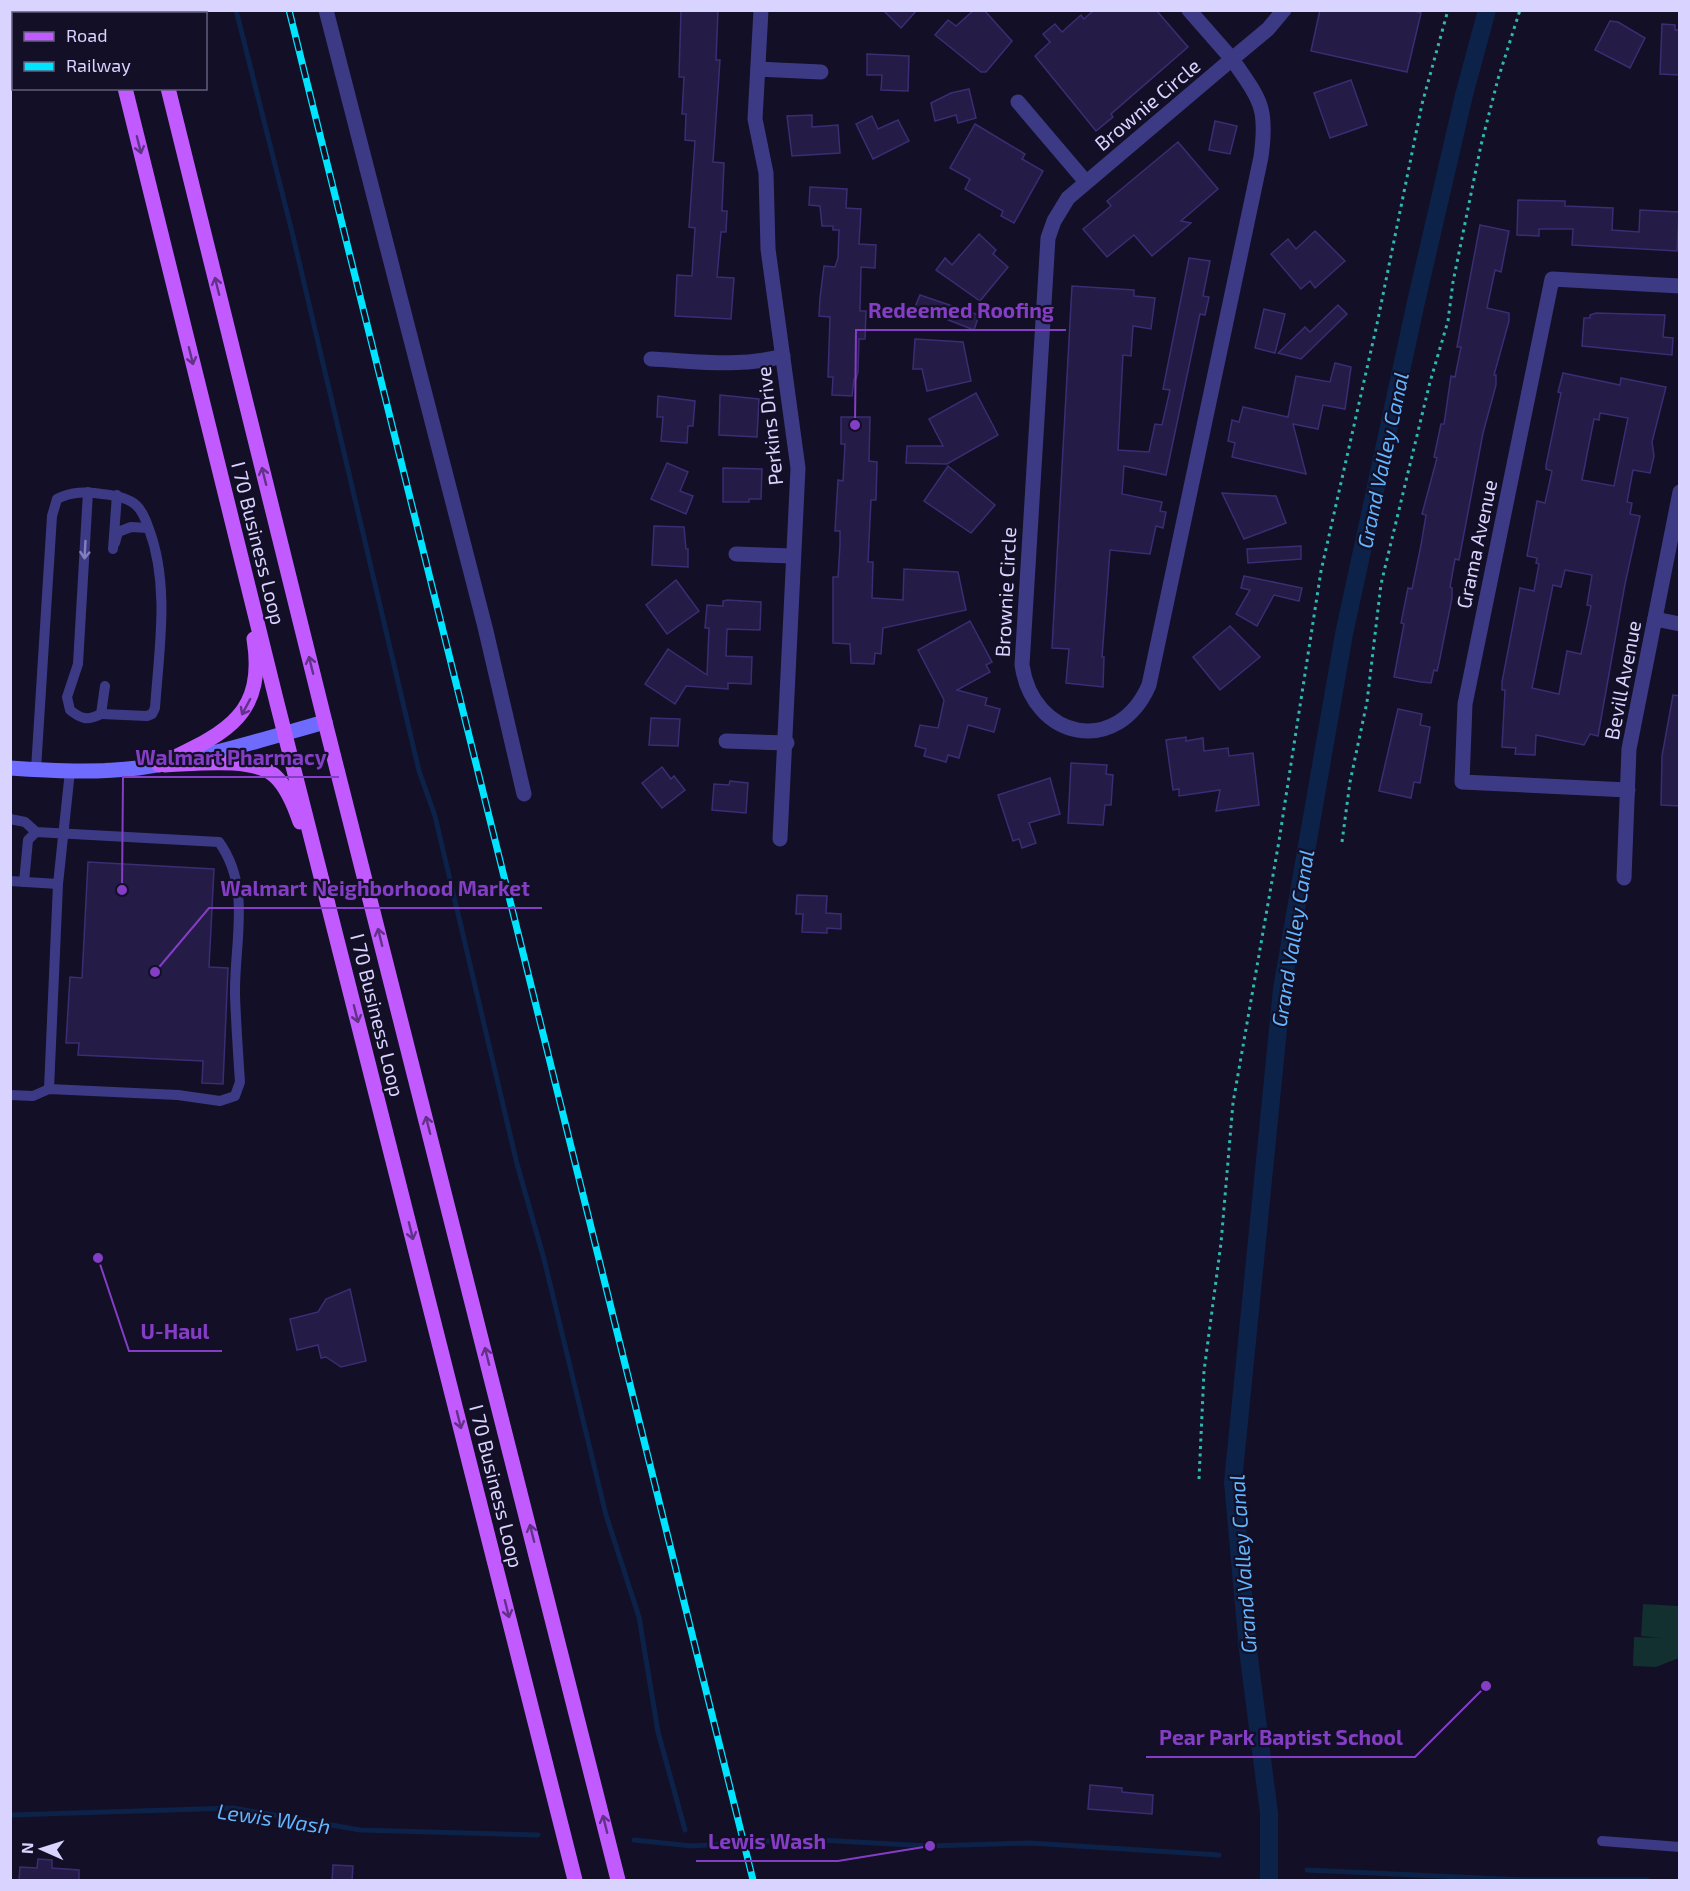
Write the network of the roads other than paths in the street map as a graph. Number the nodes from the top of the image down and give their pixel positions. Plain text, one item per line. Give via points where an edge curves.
1 (326, 10) edge
2 (761, 10) edge
3 (1189, 10) edge
4 (1284, 10) edge
5 (1232, 59) junction
6 (758, 69) junction
7 (821, 72) dead end
8 (125, 90) edge
9 (168, 90) edge
10 (1018, 102) dead end
11 (1086, 182) junction
12 (1680, 286) edge
13 (783, 356) junction
14 (651, 359) dead end
15 (88, 492) junction
16 (1680, 492) edge
17 (117, 495) junction
18 (148, 528) junction
19 (238, 547) junction
20 (736, 554) dead end
21 (793, 556) junction
22 (1655, 619) junction
23 (1680, 624) edge
24 (105, 686) dead end
25 (101, 714) junction
26 (325, 722) junction
27 (285, 733) junction
28 (726, 741) dead end
29 (787, 743) junction
30 (159, 765) junction
31 (10, 768) edge
32 (36, 769) junction
33 (70, 771) junction
34 (1628, 790) junction
35 (524, 794) dead end
36 (10, 819) edge
37 (36, 832) junction
38 (64, 834) junction
39 (780, 839) dead end
40 (1624, 878) dead end
41 (10, 881) edge
42 (24, 882) junction
43 (58, 884) junction
44 (329, 910) junction
45 (49, 1089) junction
46 (10, 1095) edge
47 (1602, 1841) dead end
48 (1680, 1847) edge
49 (575, 1881) edge
50 (618, 1881) edge

1 - 35 street via 485,627
2 - 6 street, Perkins Drive
3 - 5 street
4 - 5 street, Brownie Circle
5 - 11 street, Brownie Circle
5 - 11 street, Brownie Circle via 1258,98 1266,125 1151,675 1141,705 1130,716 1116,724 1085,731 1070,728 1043,712 1024,682 1022,665 1047,247 1063,205
6 - 7 street
6 - 13 street, Perkins Drive via 755,119 766,173 768,249
8 -> 19 main road, I 70 Business Loop
26 -> 9 main road, I 70 Business Loop
10 - 11 street
12 - 34 street, Grama Avenue via 1552,279 1465,704 1462,782
13 - 14 street via 740,364
13 - 21 street, Perkins Drive via 798,468
15 - 17 lane
15 -> 25 lane via 78,664 67,697 69,710 80,718 90,720
15 - 32 lane via 70,492 57,499 52,516
16 - 22 street, Bevill Avenue
17 - 18 lane via 136,504
17 - 18 lane via 113,549 118,532 131,527
18 - 25 lane via 155,545 161,594 155,708 147,716
19 - 27 main road, I 70 Business Loop
19 -> 30 main road via 255,646 256,676 249,704 219,736
20 - 21 street
21 - 29 street, Perkins Drive
22 - 23 street
22 - 34 street, Bevill Avenue via 1629,749
24 - 25 lane
26 - 27 main road
50 -> 26 main road, I 70 Business Loop
27 - 30 main road
27 - 44 main road, I 70 Business Loop
28 - 29 street
29 - 39 street, Perkins Drive
30 - 33 main road
30 - 44 main road via 248,765 276,777 297,814
31 - 32 main road
32 - 33 main road
33 - 38 lane
34 - 40 street, Bevill Avenue
36 - 37 lane via 25,822
37 - 38 lane
37 - 42 lane via 28,840
38 - 43 lane
38 - 45 lane via 219,842 230,858 240,893 235,993 240,1082 235,1096 220,1101 178,1095
41 - 42 lane
42 - 43 lane
43 - 45 lane
44 -> 49 main road, I 70 Business Loop
45 - 46 lane via 33,1096
47 - 48 lane

